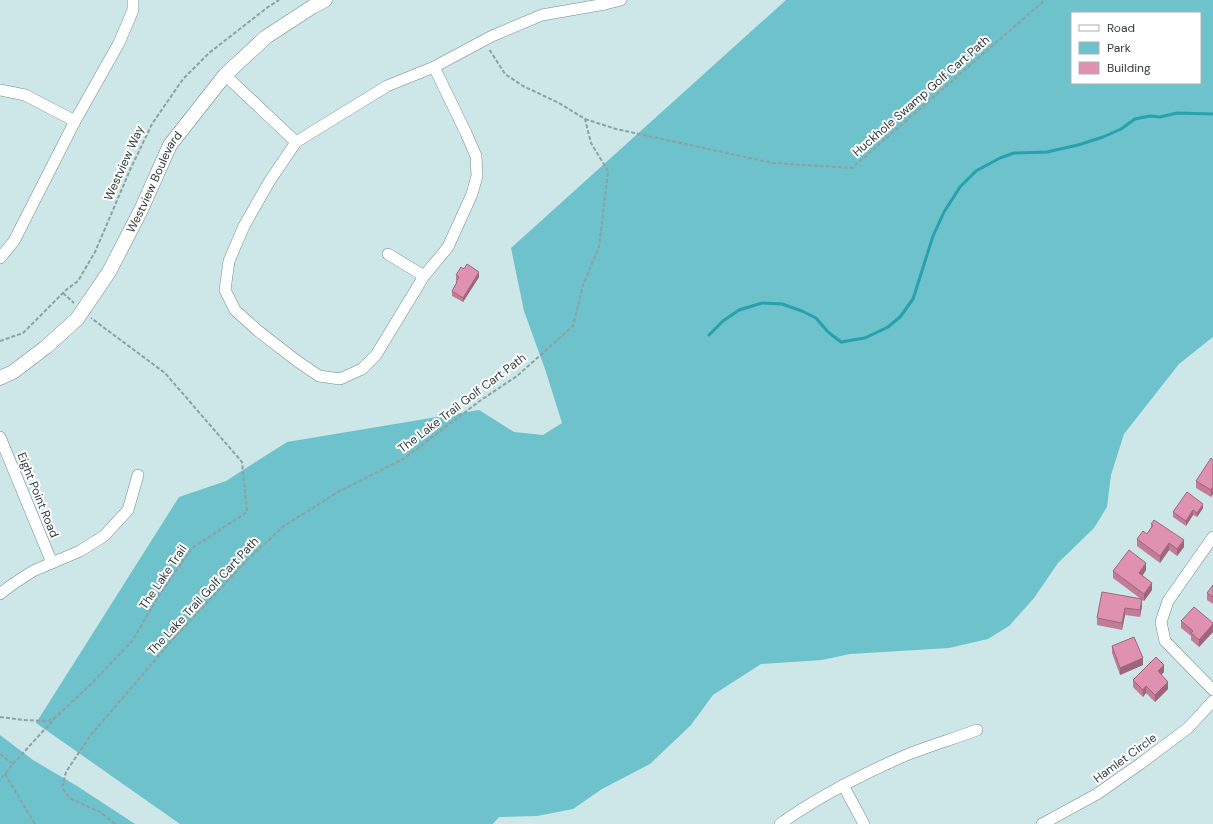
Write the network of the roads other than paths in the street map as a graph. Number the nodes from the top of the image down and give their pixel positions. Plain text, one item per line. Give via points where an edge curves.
1 (133, 0) edge
2 (325, 0) edge
3 (621, 0) edge
4 (434, 67) junction
5 (225, 75) junction
6 (0, 90) edge
7 (76, 121) junction
8 (296, 142) junction
9 (388, 254) dead end
10 (0, 258) edge
11 (424, 276) junction
12 (0, 378) edge
13 (0, 437) edge
14 (138, 475) dead end
15 (1213, 537) edge
16 (52, 563) junction
17 (0, 594) edge
18 (1213, 690) edge
19 (1213, 700) edge
20 (976, 730) dead end
21 (843, 785) junction
22 (1045, 823) edge
23 (780, 824) edge
24 (864, 824) edge

1 - 7 street via 133,10 119,43
2 - 5 street, Westview Boulevard via 266,37
3 - 4 street via 542,15
4 - 8 street via 387,86
4 - 11 street via 476,156 477,176 472,194 448,247
5 - 8 street
5 - 12 street, Westview Boulevard via 170,145 141,210 109,272 77,319 46,347 13,372
6 - 7 street via 25,95
7 - 10 street via 14,241
8 - 11 street via 244,226 229,261 225,290 236,310 297,361 320,376 340,380 362,369 376,355
9 - 11 street
13 - 16 street, Eight Point Road
14 - 16 street via 128,510 104,536 80,551
15 - 18 street via 1168,601 1161,622 1165,641
16 - 17 street via 33,571
19 - 22 street, Hamlet Circle via 1188,728 1140,764 1097,794
20 - 21 street via 905,756
21 - 23 street
21 - 24 street

